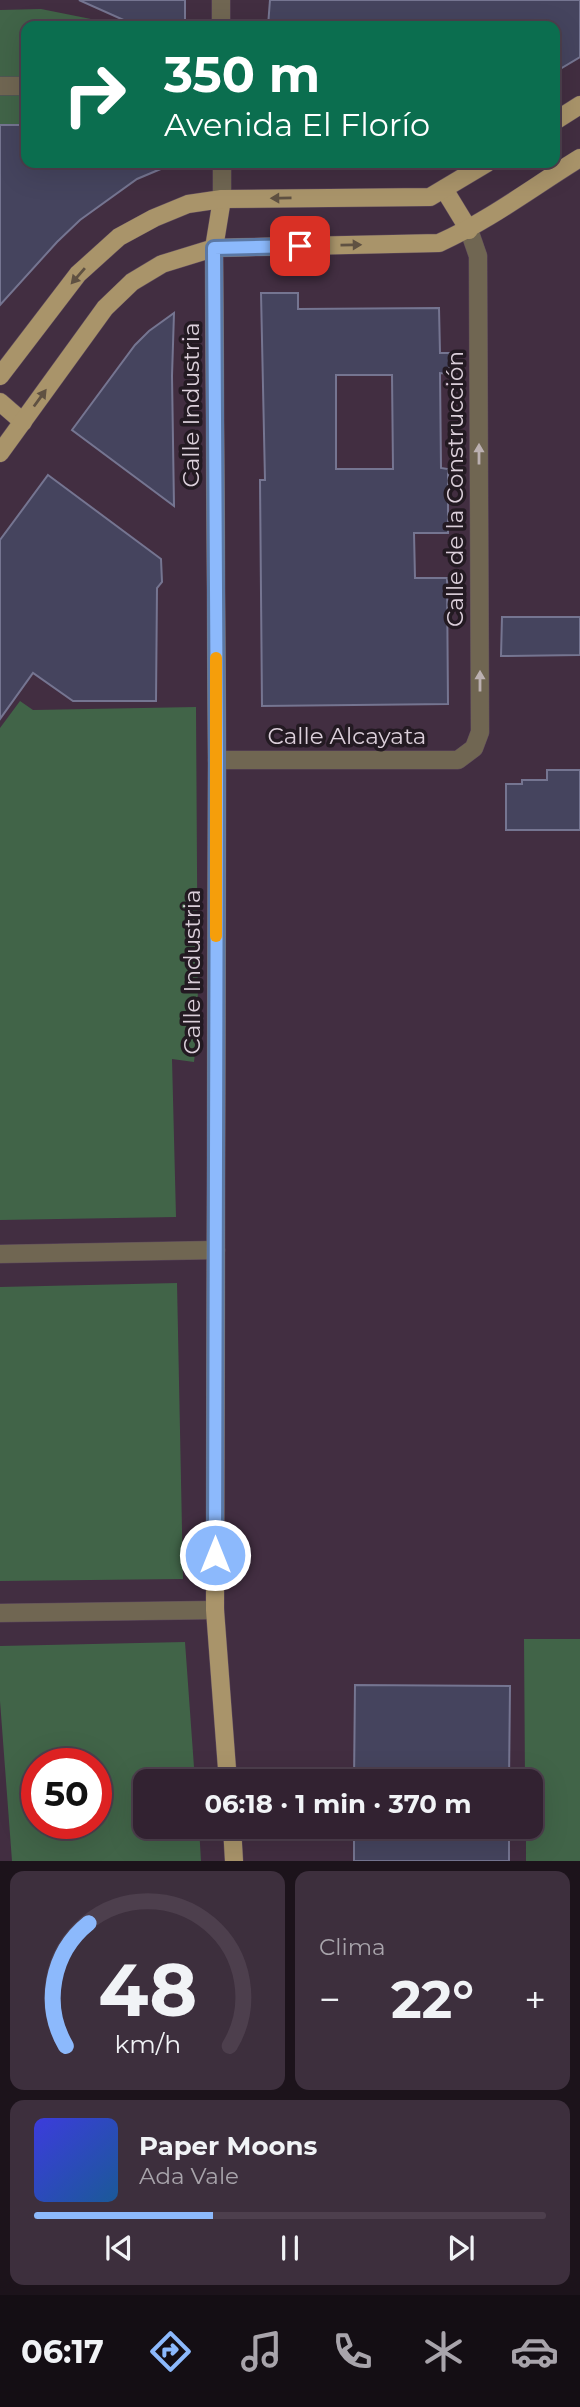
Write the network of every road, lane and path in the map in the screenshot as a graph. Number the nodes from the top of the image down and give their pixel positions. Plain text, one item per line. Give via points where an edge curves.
1 (221, 0) edge
2 (221, 21) edge
3 (0, 86) edge
4 (21, 86) edge
5 (580, 105) edge
6 (560, 118) edge
7 (580, 158) edge
8 (222, 168) edge
9 (479, 168) edge
10 (444, 189) junction
11 (222, 199) junction
12 (469, 230) junction
13 (214, 248) junction
14 (0, 376) edge
15 (0, 402) edge
16 (23, 422) junction
17 (0, 453) edge
18 (474, 748) joint
19 (217, 760) junction
20 (216, 1250) junction
21 (0, 1254) edge
22 (215, 1610) junction
23 (0, 1613) edge
24 (227, 1769) edge
25 (233, 1839) edge
26 (234, 1861) edge

1 - 2 street
3 - 4 street
5 - 6 main road
7 - 12 main road
8 - 11 street, Calle Industria
9 - 10 main road
10 -> 11 main road via 430,197
10 - 12 main road
11 - 13 main road, Calle Industria
11 -> 14 main road via 188,204 119,237 78,274
13 -> 12 main road via 439,243
18 -> 12 street, Calle de la Construcción via 480,732 478,256
16 -> 13 main road via 105,308 132,282 162,264
13 - 19 main road, Calle Industria
15 - 16 main road
16 - 17 main road
18 - 19 street, Calle Alcayata via 458,760
19 - 20 main road, Calle Industria
20 - 21 street
20 - 22 main road, Calle Industria
22 - 23 street
22 - 24 main road, Calle Industria
25 - 26 main road

